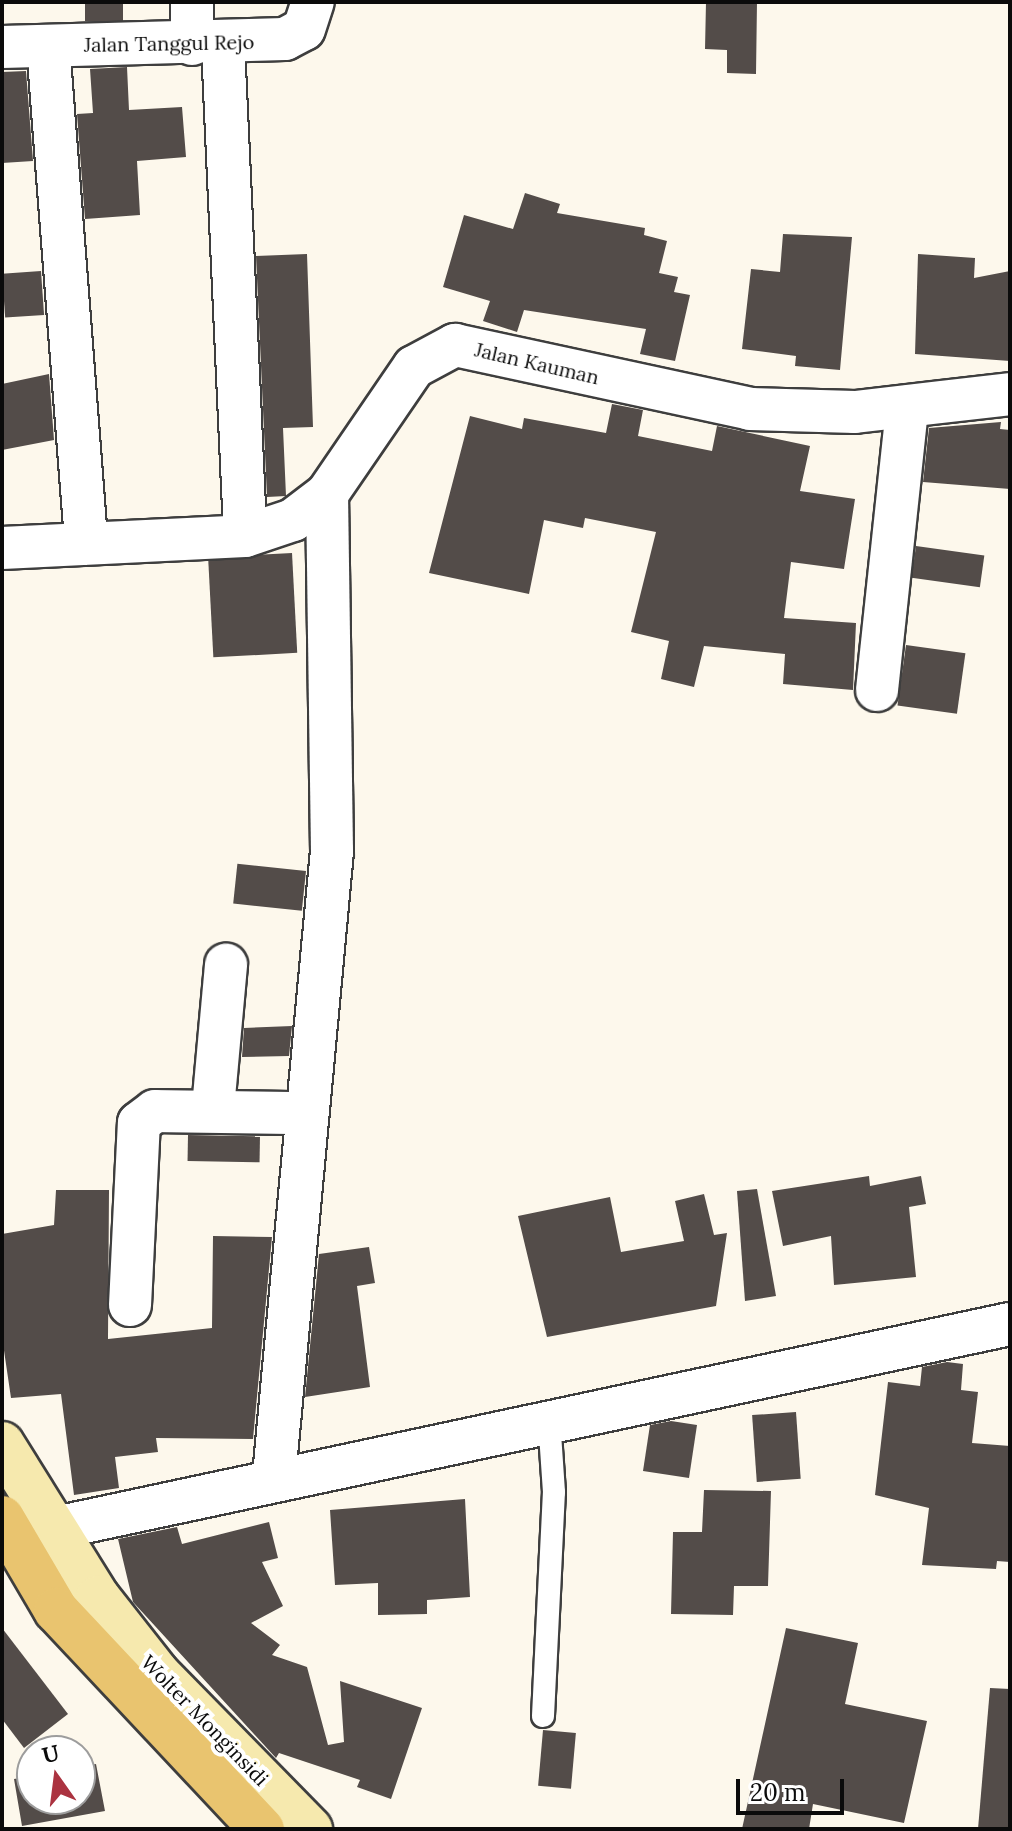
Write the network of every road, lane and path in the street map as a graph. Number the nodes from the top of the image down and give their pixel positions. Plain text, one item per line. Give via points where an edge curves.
1 (192, 2) edge
2 (313, 2) edge
3 (207, 44) junction
4 (48, 46) junction
5 (2, 47) edge
6 (1010, 394) edge
7 (907, 407) junction
8 (327, 494) junction
9 (245, 536) junction
10 (86, 544) junction
11 (2, 548) edge
12 (877, 690) dead end
13 (226, 965) dead end
14 (213, 1108) junction
15 (305, 1113) junction
16 (130, 1305) dead end
17 (1010, 1324) edge
18 (549, 1419) junction
19 (2, 1444) edge
20 (274, 1476) junction
21 (18, 1531) edge
22 (543, 1716) dead end
23 (262, 1829) edge
24 (310, 1829) edge

1 - 3 street
2 - 3 street, Jalan Tanggul Rejo via 304,29 292,37
3 - 4 street, Jalan Tanggul Rejo
3 - 9 street
4 - 5 street, Jalan Tanggul Rejo
4 - 10 street
6 - 7 street, Jalan Kauman
7 - 8 street, Jalan Kauman via 818,414 750,409 455,345 414,367
7 - 12 street
8 - 9 street, Jalan Kauman via 293,520
8 - 15 street via 332,851
9 - 10 street, Jalan Kauman
10 - 11 street, Jalan Kauman
13 - 14 street
14 - 15 street
14 - 16 street via 155,1111 139,1123
15 - 20 street
17 - 18 street
18 - 20 street
18 - 22 lane via 554,1492
19 - 21 main road, Wolter Monginsidi
20 - 21 street
21 - 23 main road, Wolter Monginsidi via 56,1610
21 - 24 main road, Wolter Monginsidi

